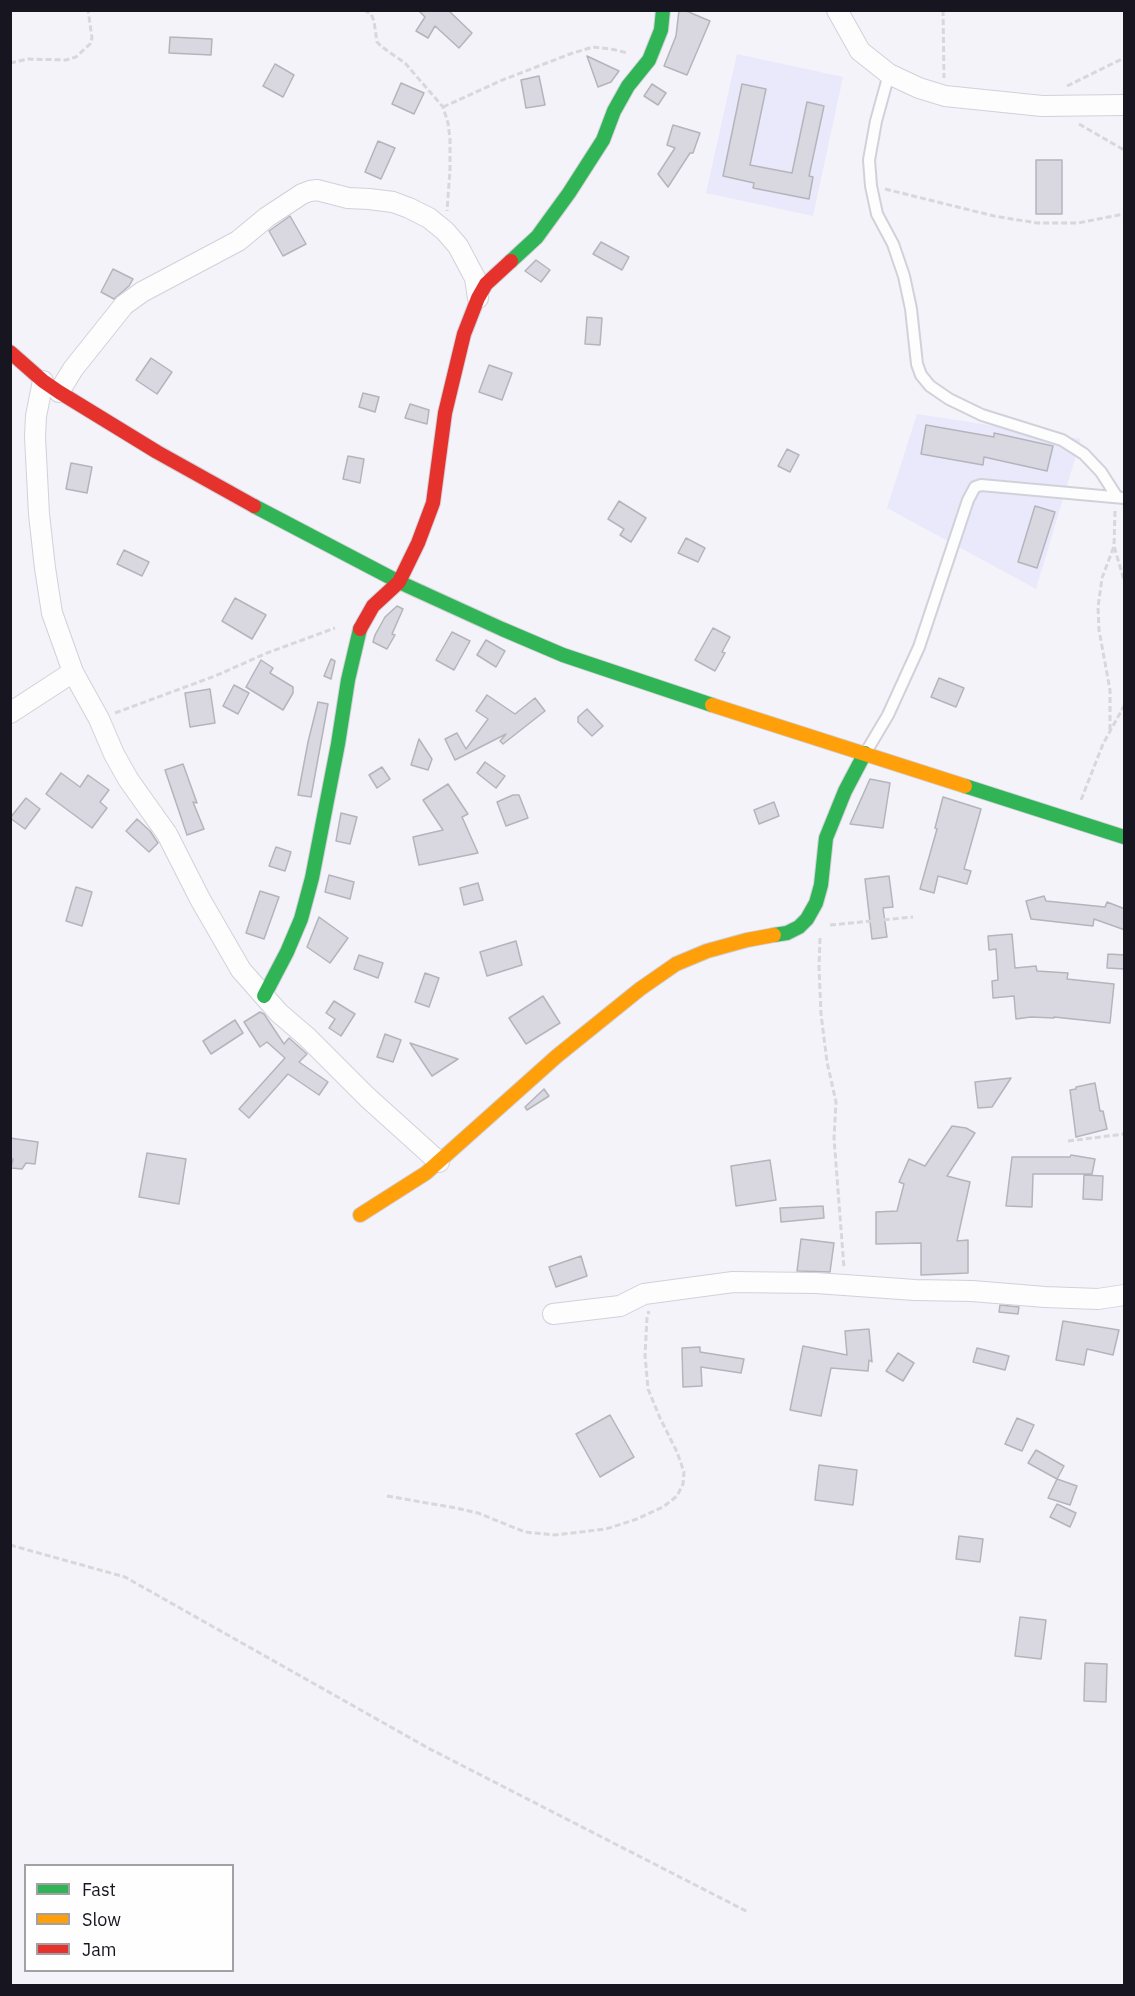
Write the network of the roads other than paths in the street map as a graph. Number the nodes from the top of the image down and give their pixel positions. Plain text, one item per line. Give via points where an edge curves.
1 (663, 10) edge
2 (837, 10) edge
3 (889, 74) junction
4 (1125, 105) edge
5 (478, 297) junction
6 (10, 352) edge
7 (51, 386) junction
8 (1121, 497) edge
9 (399, 582) junction
10 (73, 672) junction
11 (10, 713) edge
12 (865, 753) junction
13 (1125, 837) edge
14 (264, 996) junction
15 (439, 1162) junction
16 (360, 1215) dead end
17 (1125, 1295) edge
18 (553, 1314) dead end

1 - 5 street via 661,30 649,60 628,86 603,140 569,193 537,237 486,284
2 - 3 street via 860,51
3 - 4 street via 945,96 1042,106
3 - 8 lane via 869,160 871,186 877,214 904,276 921,375 949,399 974,411 1062,440 1084,454
5 - 7 street via 475,278 458,246 429,218 393,202 310,191 238,241 124,305 79,361
5 - 9 street via 453,374 433,502
6 - 7 street
7 - 9 street via 158,452
7 - 10 street via 36,416 35,438 52,613
8 - 12 lane via 975,487 919,647 888,715
9 - 12 street via 563,655
9 - 14 street via 373,606 359,630 312,878 301,919
10 - 11 street
10 - 14 street via 114,754 167,834 223,941
12 - 13 street
12 - 15 street via 826,838 816,903 799,927 707,951 676,964 557,1056
14 - 15 street
15 - 16 street
17 - 18 street via 1045,1298 972,1291 733,1282 644,1294 621,1306

